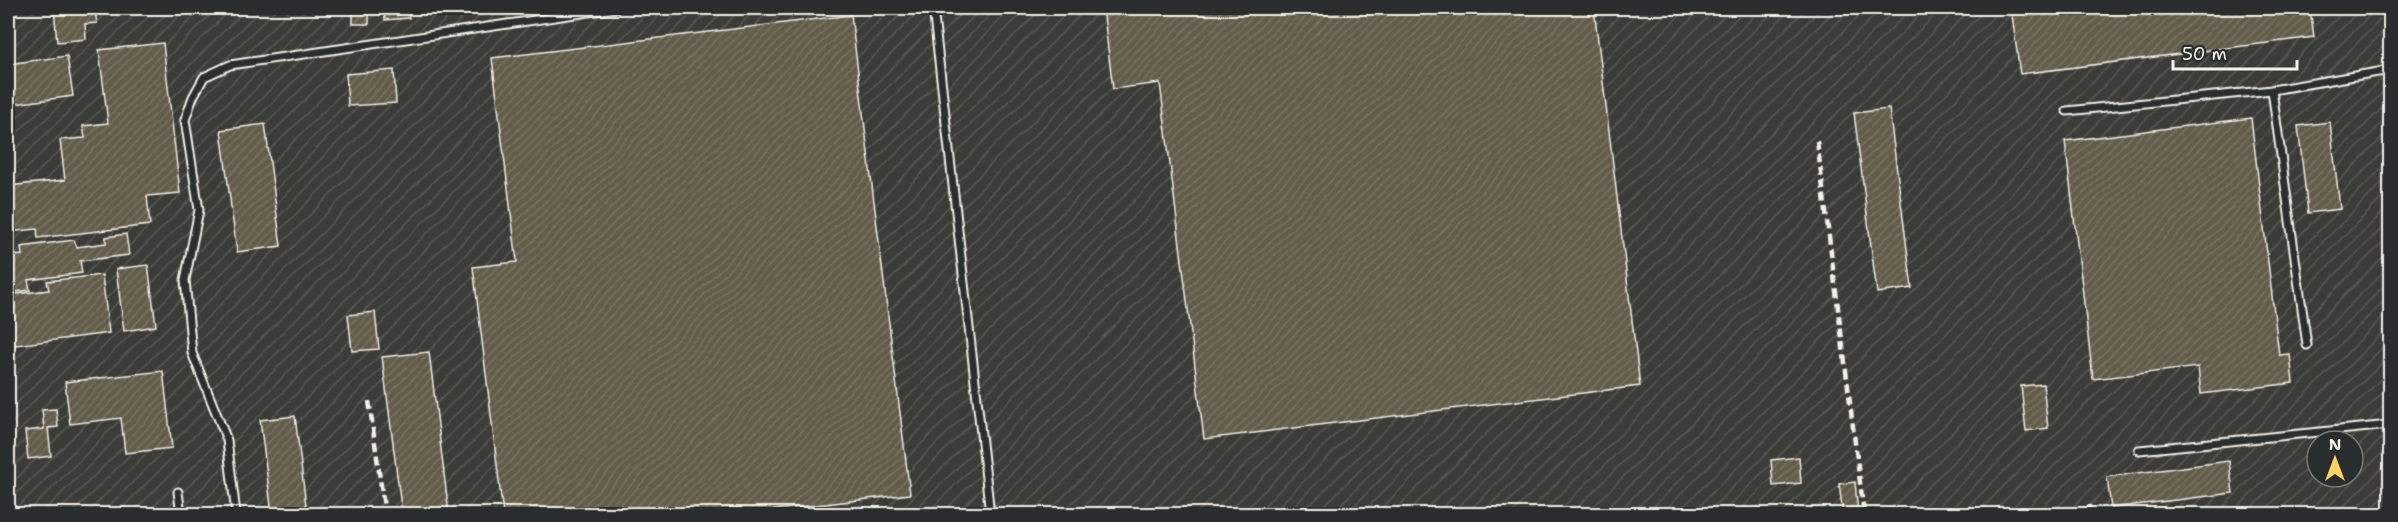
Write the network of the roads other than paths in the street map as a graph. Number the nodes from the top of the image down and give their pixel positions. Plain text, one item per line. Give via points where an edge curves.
1 (616, 8) edge
2 (933, 8) edge
3 (2391, 70) edge
4 (2272, 90) junction
5 (2067, 111) dead end
6 (2307, 345) dead end
7 (2391, 425) edge
8 (2139, 450) dead end
9 (178, 492) dead end
10 (181, 514) edge
11 (236, 514) edge
12 (990, 514) edge

1 - 11 lane via 230,65 204,77 185,120 199,210 185,280 192,353 227,440
2 - 12 lane
3 - 4 lane
4 - 5 lane
4 - 6 lane
7 - 8 lane
9 - 10 lane

